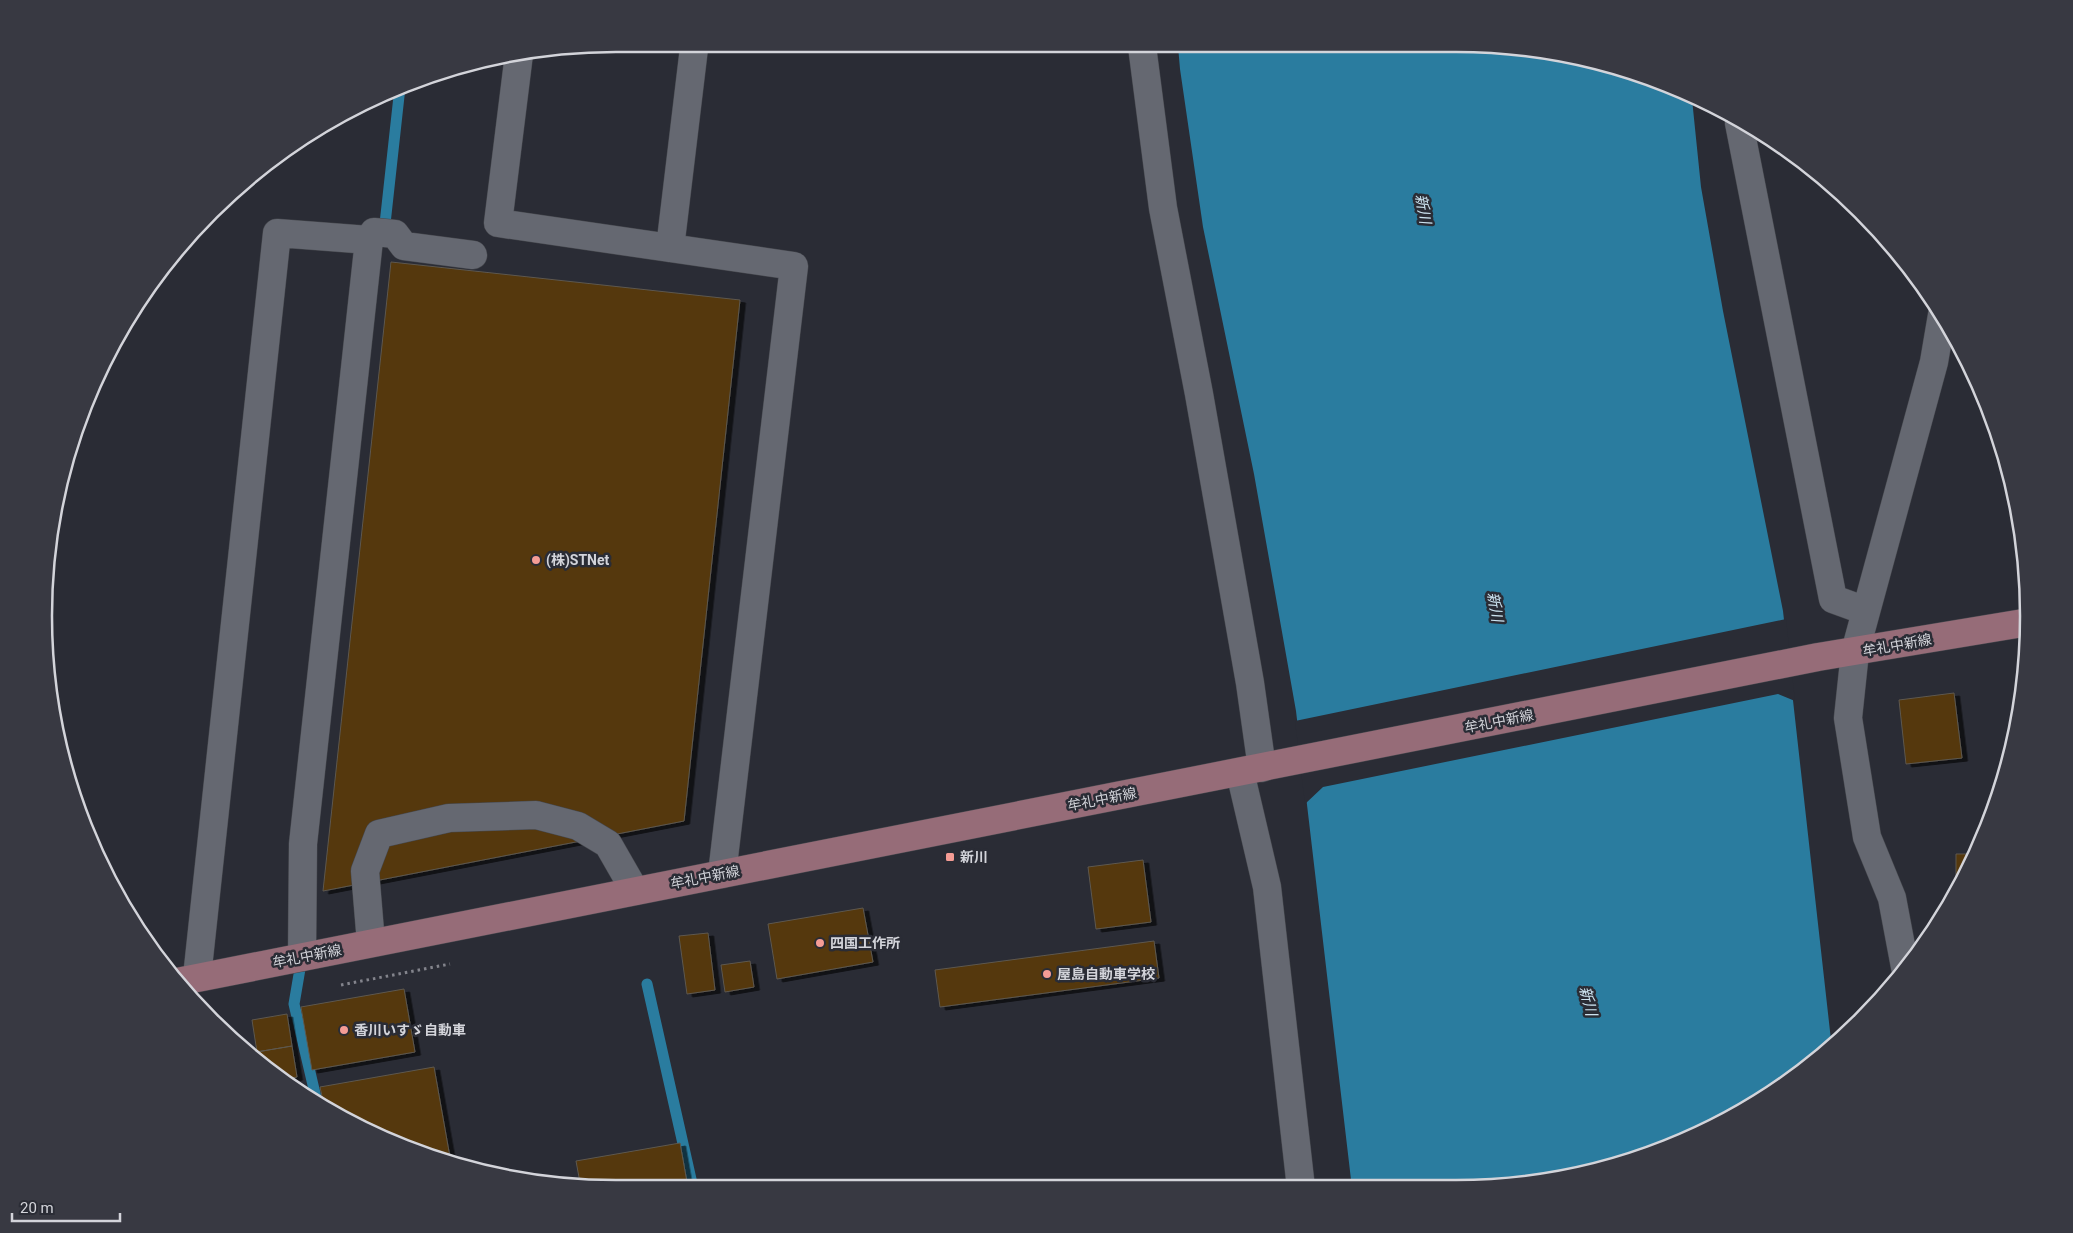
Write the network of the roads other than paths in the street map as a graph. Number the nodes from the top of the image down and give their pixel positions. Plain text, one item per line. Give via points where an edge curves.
1 (693, 53) edge
2 (1143, 53) edge
3 (518, 61) edge
4 (1740, 129) edge
5 (369, 240) junction
6 (670, 248) junction
7 (473, 255) dead end
8 (1940, 327) edge
9 (1866, 611) junction
10 (2020, 624) edge
11 (1855, 652) junction
12 (1263, 767) junction
13 (722, 874) junction
14 (635, 891) junction
15 (371, 943) junction
16 (302, 957) junction
17 (1904, 960) edge
18 (187, 979) edge
19 (1300, 1180) edge

1 - 6 street
2 - 12 street via 1163,208 1201,404
3 - 6 street via 498,223
4 - 9 street via 1833,599
5 - 7 street via 374,232 395,234 404,246
5 - 16 street via 303,844
5 - 18 street via 278,233
6 - 13 street via 794,266
8 - 9 street via 1934,362
9 - 11 street
10 - 11 main road, 牟礼中新線
11 - 12 main road, 牟礼中新線
11 - 17 street via 1848,718 1868,836 1892,898
12 - 13 main road, 牟礼中新線
12 - 19 street via 1267,887
13 - 14 main road, 牟礼中新線
14 - 15 main road, 牟礼中新線
14 - 15 street via 608,844 578,826 536,814 449,818 378,834 365,871
15 - 16 main road, 牟礼中新線
16 - 18 main road, 牟礼中新線

